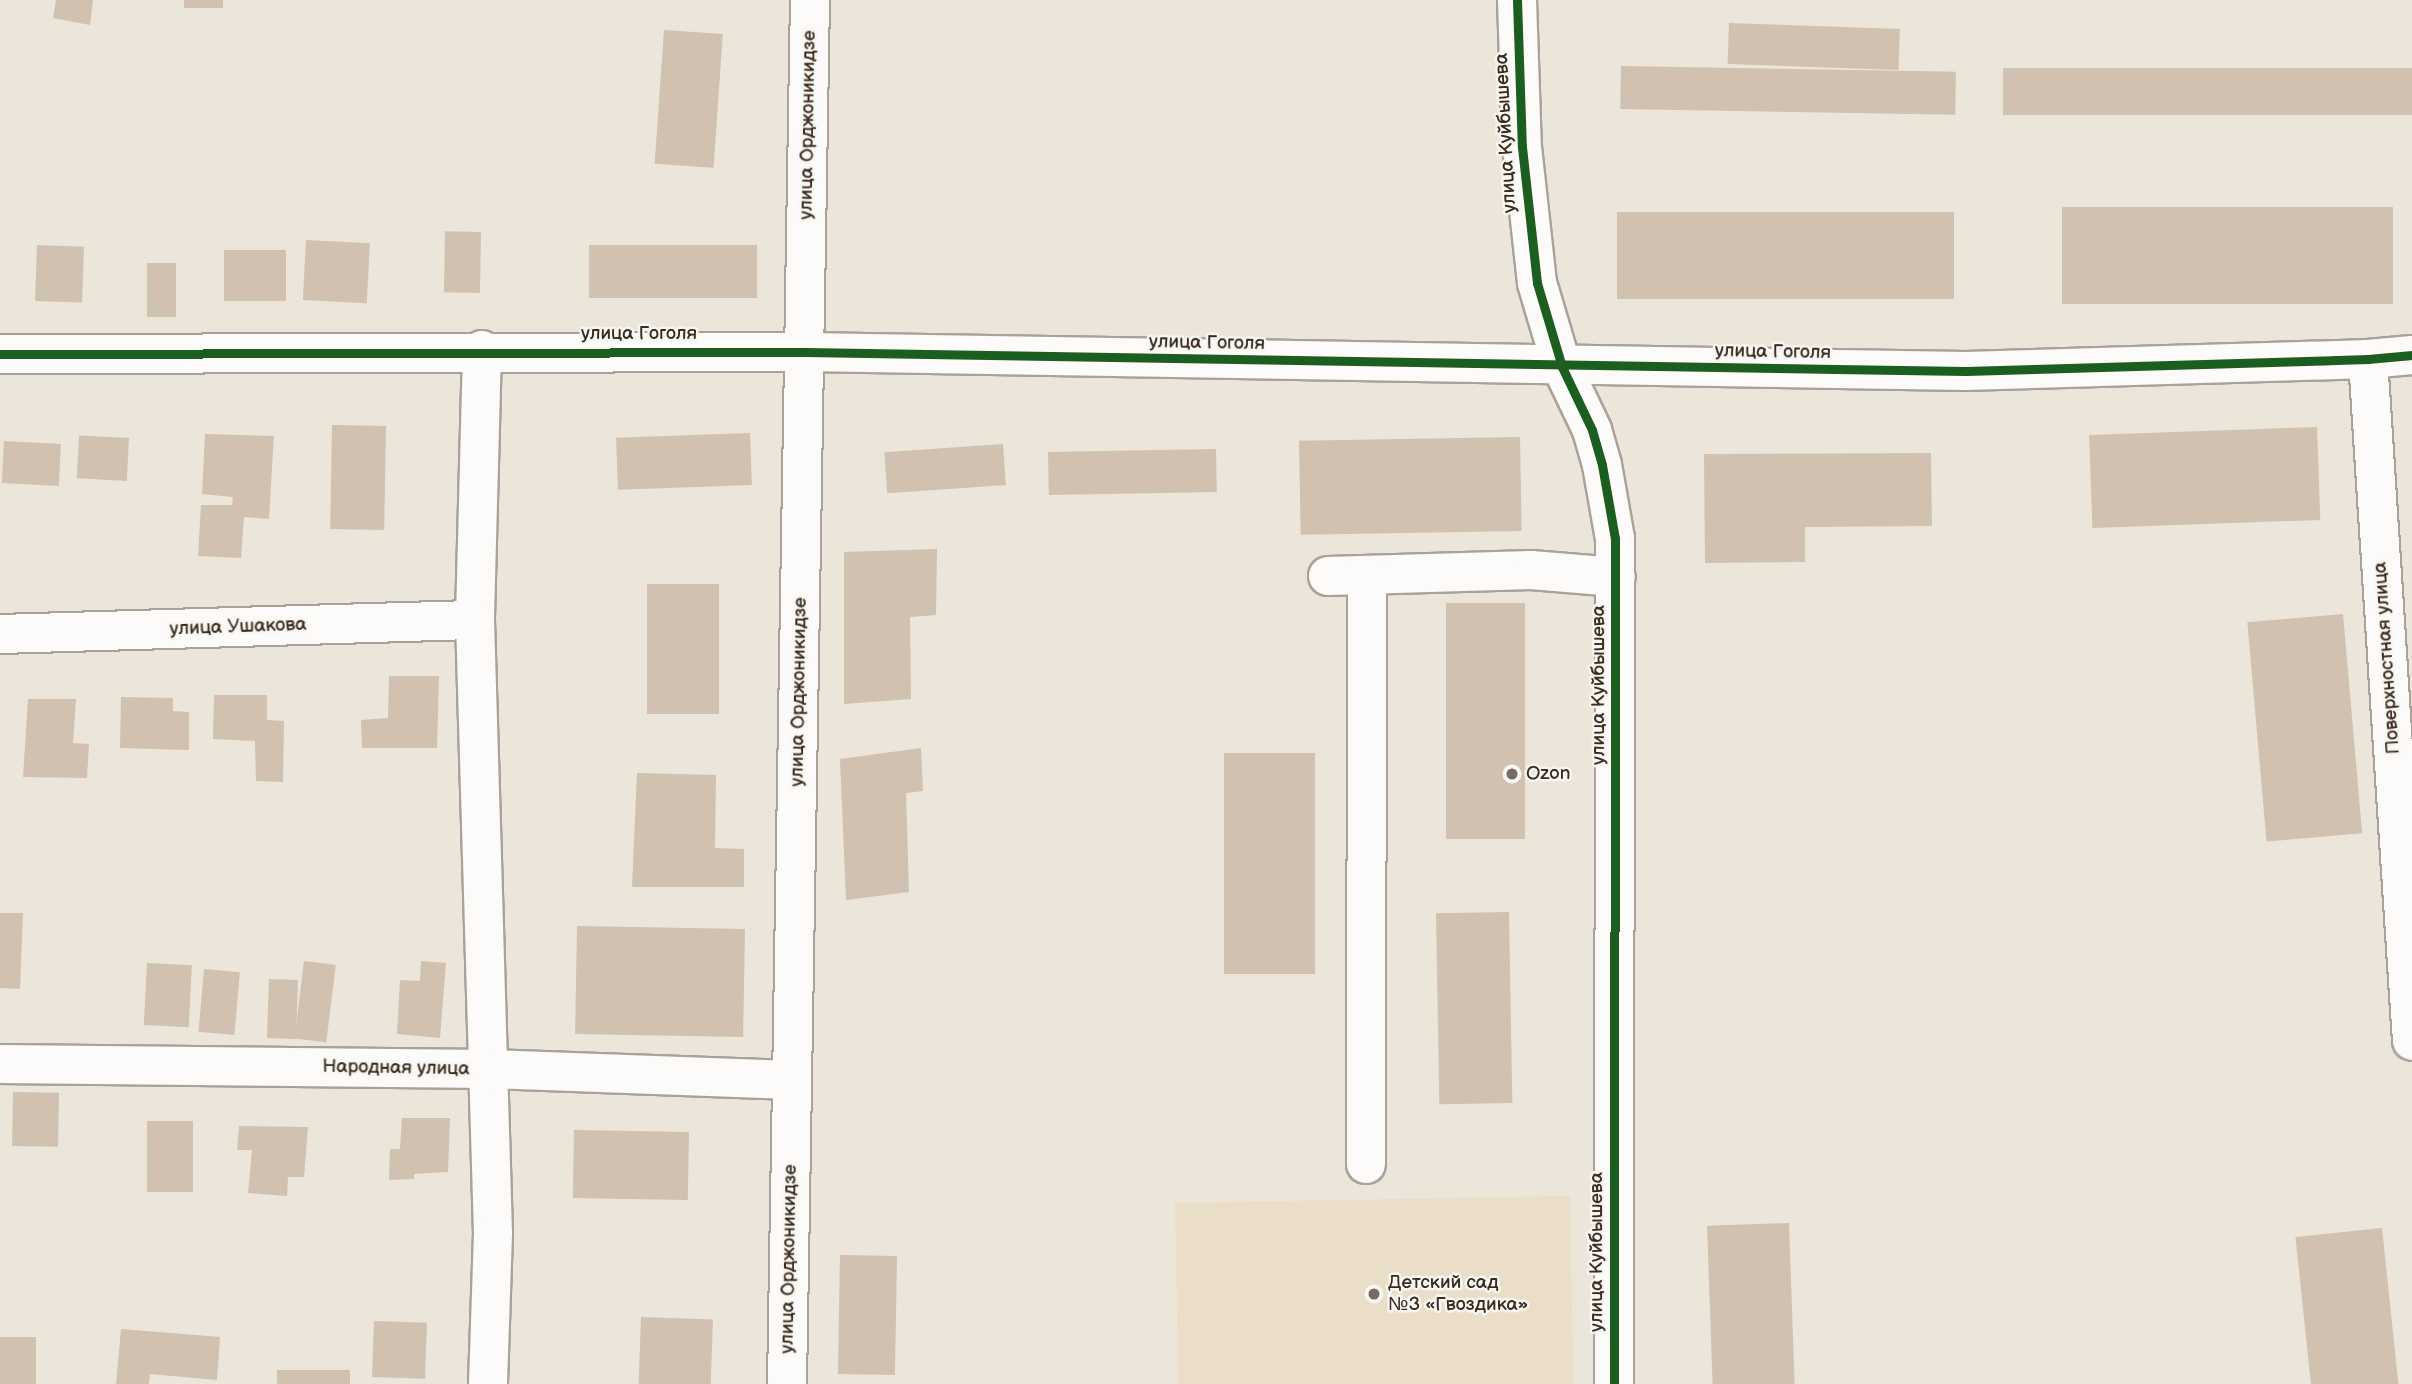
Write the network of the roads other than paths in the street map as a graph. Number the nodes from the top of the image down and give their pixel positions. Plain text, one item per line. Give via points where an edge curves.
1 (810, 0) edge
2 (1517, 0) edge
3 (482, 350) junction
4 (804, 352) junction
5 (0, 354) edge
6 (2412, 355) edge
7 (2368, 359) junction
8 (1562, 367) junction
9 (1367, 575) junction
10 (1328, 576) dead end
11 (1616, 577) junction
12 (475, 621) junction
13 (0, 634) edge
14 (2412, 1041) edge
15 (0, 1064) edge
16 (489, 1069) junction
17 (792, 1080) junction
18 (1366, 1164) dead end
19 (488, 1384) edge
20 (787, 1384) edge
21 (1614, 1384) edge

1 - 4 street, улица Орджоникидзе
2 - 8 street, улица Куйбышева via 1531,248 1547,325
3 - 4 street, улица Гоголя
3 - 5 street, улица Гоголя
3 - 12 street
4 - 8 street, улица Гоголя
4 - 17 street, улица Орджоникидзе
6 - 7 street, улица Гоголя
7 - 8 street, улица Гоголя via 1966,372
7 - 14 street, Поверхностная улица
8 - 11 street, улица Куйбышева via 1592,430 1602,465 1615,539
9 - 10 street
9 - 11 street via 1531,570
9 - 18 street
11 - 21 street, улица Куйбышева
12 - 13 street, улица Ушакова
12 - 16 street
15 - 16 street, Народная улица
16 - 17 street, Народная улица
16 - 19 street via 493,1233
17 - 20 street, улица Орджоникидзе

